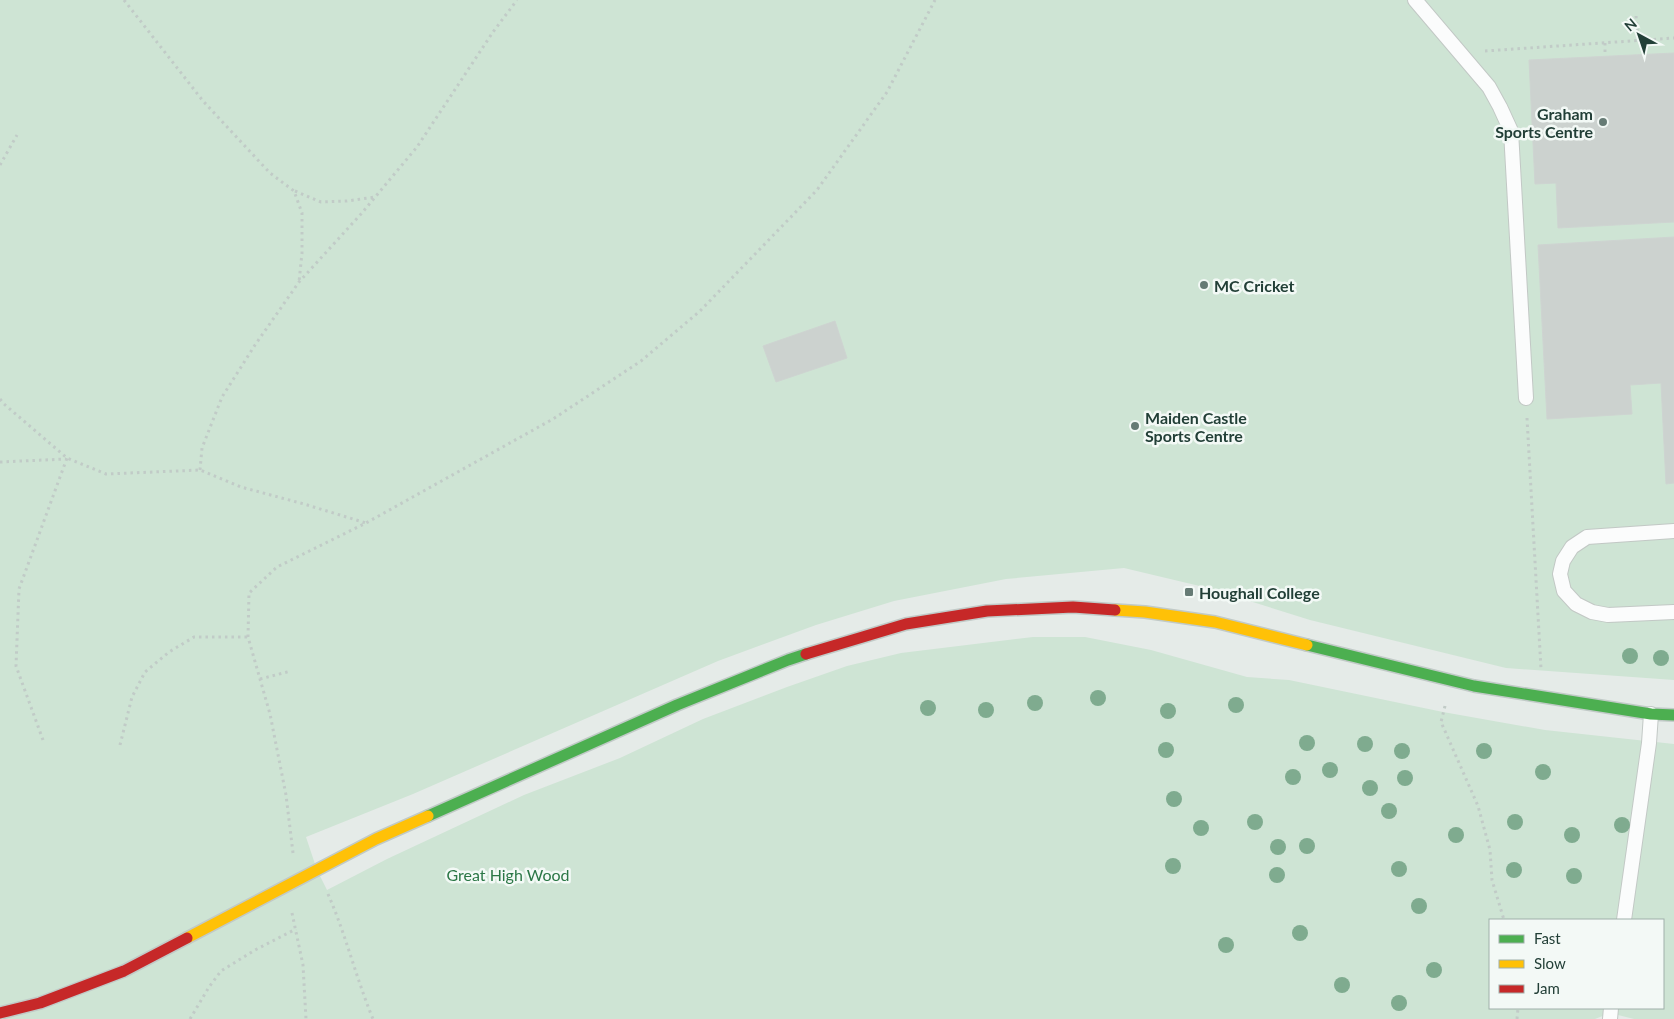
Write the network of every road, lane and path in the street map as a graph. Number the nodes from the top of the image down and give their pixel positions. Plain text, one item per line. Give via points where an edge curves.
1 (124, 0) edge
2 (517, 0) edge
3 (935, 0) edge
4 (1415, 0) edge
5 (1636, 16) dead end
6 (1674, 38) edge
7 (1638, 40) junction
8 (1605, 43) junction
9 (1460, 52) junction
10 (1605, 56) dead end
11 (17, 135) dead end
12 (0, 165) edge
13 (294, 191) junction
14 (375, 197) junction
15 (299, 282) junction
16 (1526, 398) joint
17 (0, 399) edge
18 (66, 459) junction
19 (2, 462) edge
20 (0, 467) edge
21 (200, 470) junction
22 (366, 524) junction
23 (1674, 531) edge
24 (1674, 612) edge
25 (248, 637) junction
26 (291, 670) dead end
27 (260, 679) junction
28 (1451, 681) junction
29 (1540, 697) junction
30 (1651, 714) junction
31 (1674, 716) edge
32 (43, 740) dead end
33 (120, 745) dead end
34 (298, 850) dead end
35 (327, 891) dead end
36 (291, 908) dead end
37 (1504, 919) edge
38 (1624, 919) edge
39 (296, 929) junction
40 (0, 1012) edge
41 (190, 1019) edge
42 (306, 1019) edge
43 (373, 1019) edge

1 - 13 path via 203,101 270,173
2 - 14 path via 417,147
3 - 22 path via 887,92 817,190 700,310 641,361 553,419
4 - 9 lane
5 - 7 path
6 - 7 path
7 - 8 path
8 - 9 path
8 - 10 path
9 - 16 lane via 1488,88 1511,131
11 - 12 path
13 - 14 path via 321,202
13 - 15 path via 302,213
14 - 15 path
15 - 21 path via 222,397 202,448
16 - 29 path via 1542,671
17 - 18 path
18 - 19 path
18 - 21 path via 106,474
18 - 32 path via 19,588 16,666
19 - 20 path
21 - 22 path via 241,487
22 - 25 path via 277,567 249,593
23 - 24 lane via 1587,537 1572,547 1563,561 1560,574 1564,591 1576,604 1592,612 1608,615
25 - 27 path
25 - 33 path via 194,637 145,672 132,697
26 - 27 path
27 - 34 path via 286,795 292,853
28 - 29 main road
28 - 37 path via 1441,722 1478,806 1490,850 1492,880
28 - 40 main road via 1215,622 1145,612 1073,607 987,611 906,624 788,660 677,705 376,839 124,971 40,1003
29 - 30 main road
30 - 31 main road
30 - 38 lane
35 - 43 path
36 - 39 path
39 - 41 path via 222,971
39 - 42 path via 303,965

